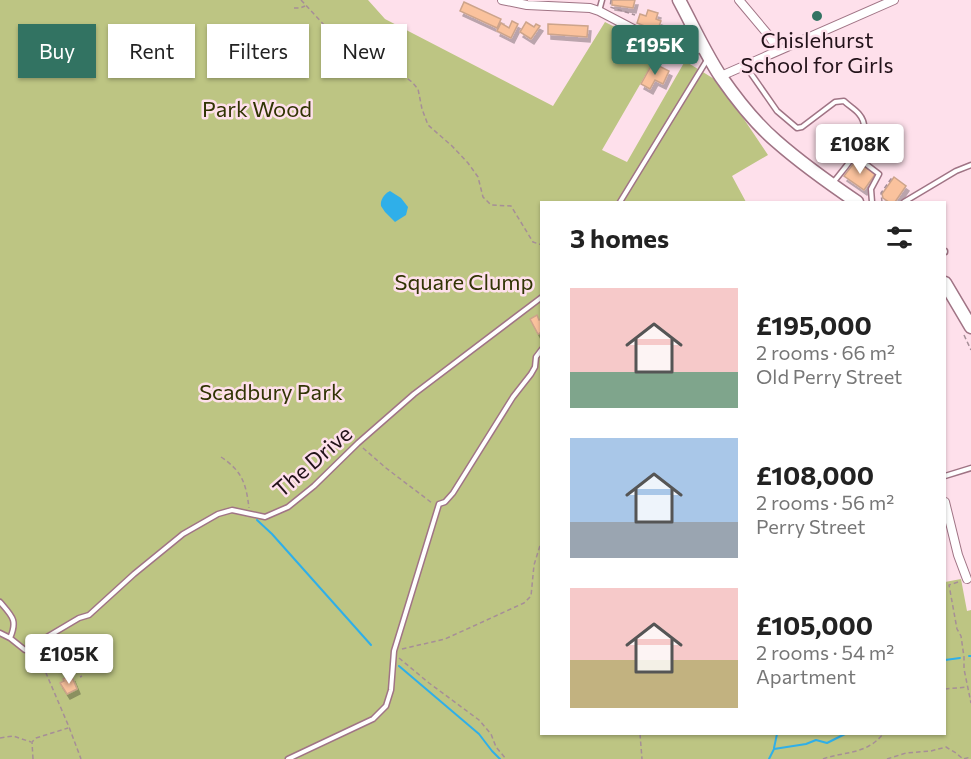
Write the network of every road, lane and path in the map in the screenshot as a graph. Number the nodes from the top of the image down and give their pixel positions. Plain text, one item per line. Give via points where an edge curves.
1 (301, 0) edge
2 (502, 0) edge
3 (602, 0) edge
4 (611, 0) edge
5 (679, 0) edge
6 (739, 0) edge
7 (894, 0) edge
8 (305, 5) junction
9 (294, 8) dead end
10 (599, 11) junction
11 (635, 15) dead end
12 (778, 50) junction
13 (706, 51) junction
14 (745, 66) junction
15 (721, 76) junction
16 (854, 154) junction
17 (971, 165) edge
18 (893, 176) dead end
19 (832, 184) junction
20 (912, 200) edge
21 (621, 201) edge
22 (856, 201) edge
23 (872, 201) edge
24 (882, 201) edge
25 (540, 244) edge
26 (946, 286) edge
27 (540, 299) edge
28 (971, 327) edge
29 (540, 352) edge
30 (358, 443) junction
31 (220, 458) dead end
32 (971, 468) edge
33 (946, 476) edge
34 (946, 506) edge
35 (438, 507) junction
36 (250, 515) junction
37 (540, 546) edge
38 (967, 579) joint
39 (0, 602) edge
40 (0, 633) edge
41 (10, 638) junction
42 (25, 650) junction
43 (394, 651) junction
44 (968, 687) junction
45 (946, 689) edge
46 (971, 703) edge
47 (69, 728) junction
48 (640, 735) edge
49 (882, 735) edge
50 (0, 738) edge
51 (32, 742) junction
52 (971, 757) edge
53 (33, 759) edge
54 (81, 759) edge
55 (288, 759) edge
56 (506, 759) edge
57 (642, 759) edge
58 (823, 759) edge
59 (887, 759) edge

1 - 8 path
2 - 10 street
3 - 10 lane
4 - 11 path via 610,7
5 - 13 main road
6 - 12 street
7 - 12 street
8 - 9 path
8 - 25 path via 337,39 383,61 418,88 428,125 468,163 478,177 483,197 491,205 511,206 533,242
10 - 13 street via 681,54
12 - 14 street
13 - 15 main road
13 - 21 lane
14 - 15 street
14 - 16 lane via 777,111 797,128 835,102 844,102 859,113 865,135
15 - 19 main road via 774,139
16 - 19 lane
16 - 23 lane via 879,174 871,189
17 - 20 lane
18 - 24 path via 881,193
19 - 22 main road
26 - 28 main road
27 - 30 lane, The Drive via 414,394
29 - 35 lane via 531,374 453,493
30 - 35 path
30 - 36 lane, The Drive via 288,507 265,517
31 - 36 path via 243,480
32 - 33 lane
34 - 38 street
35 - 43 lane
36 - 42 lane, The Drive via 232,510 183,534 89,615
37 - 43 path via 531,596 524,603 445,639
38 - 44 path via 949,585
39 - 41 lane via 15,622
40 - 41 lane
41 - 42 lane
42 - 47 path via 43,666
43 - 55 lane via 386,706 373,719
43 - 56 path via 479,720
44 - 45 path
44 - 46 path
47 - 51 path
47 - 54 path
48 - 57 path
49 - 58 path via 856,752
50 - 51 path via 13,736
51 - 53 path
52 - 59 path via 963,759 946,747

